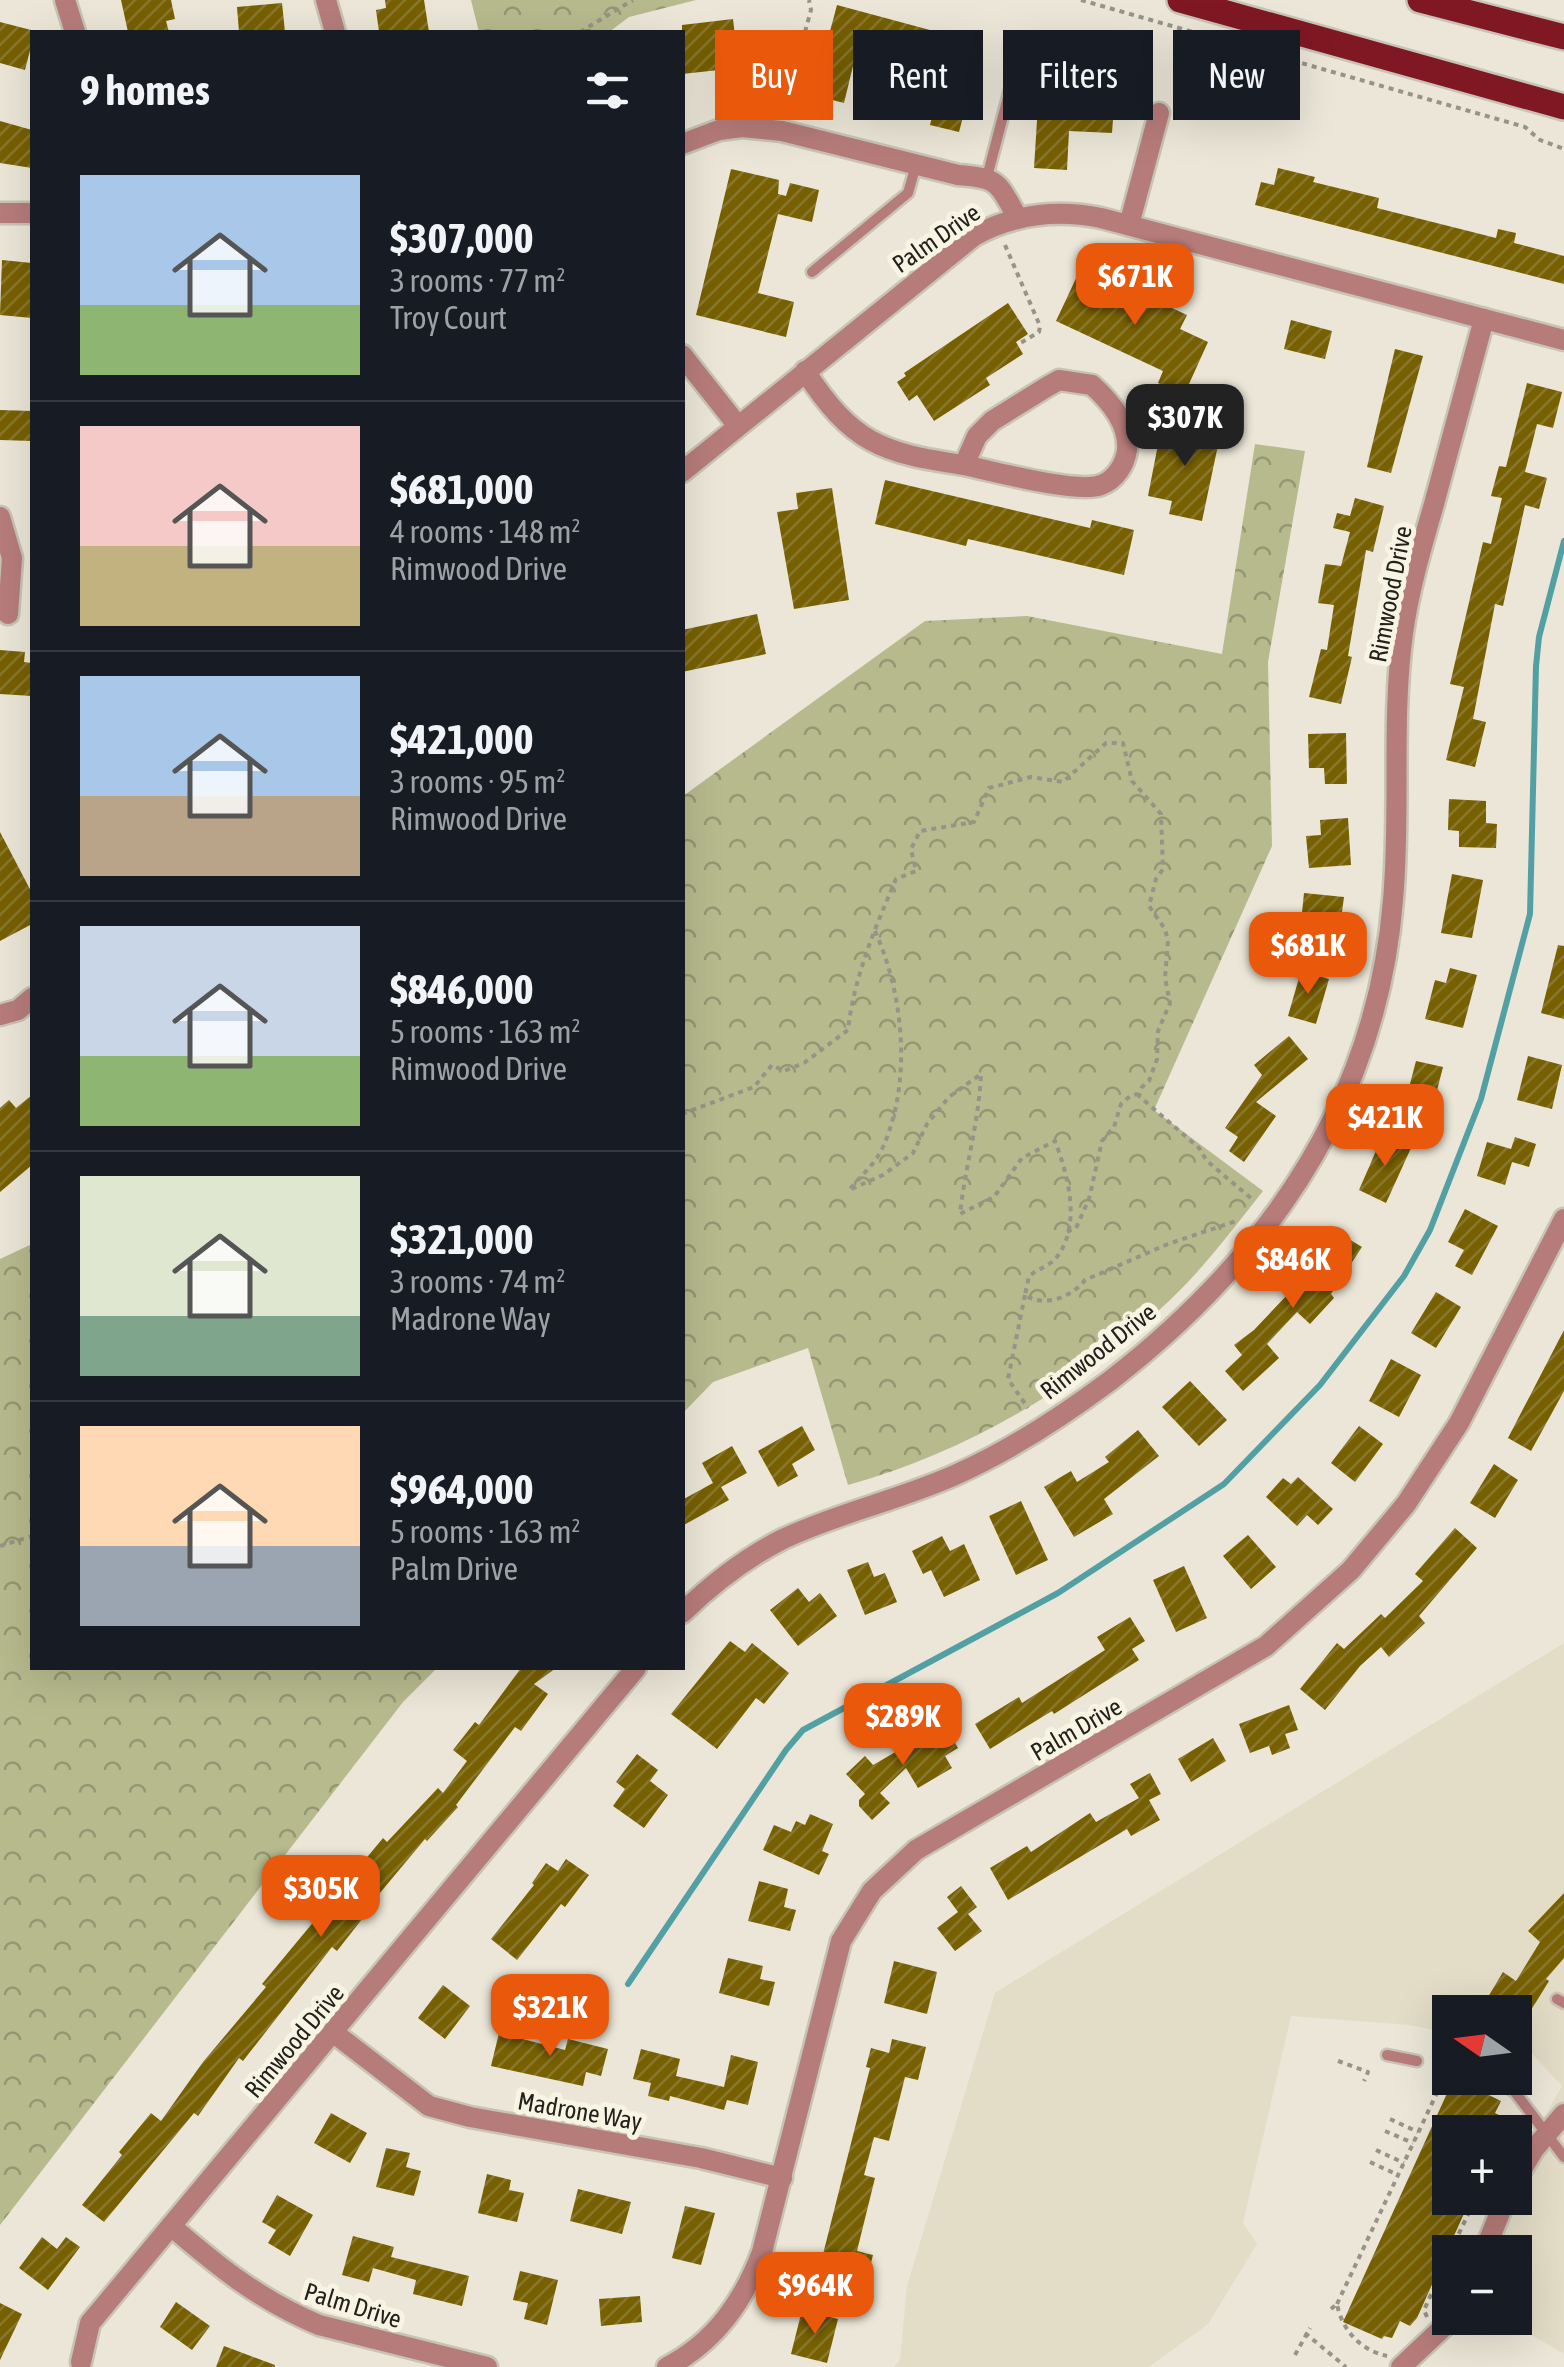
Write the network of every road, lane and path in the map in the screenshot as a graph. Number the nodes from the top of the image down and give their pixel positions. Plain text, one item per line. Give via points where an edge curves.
1 (65, 0) edge
2 (326, 0) edge
3 (633, 0) edge
4 (809, 0) edge
5 (1081, 0) edge
6 (1180, 0) edge
7 (1420, 0) edge
8 (74, 30) edge
9 (334, 30) edge
10 (583, 30) edge
11 (803, 30) edge
12 (1564, 36) edge
13 (1564, 107) edge
14 (1159, 113) dead end
15 (1003, 116) edge
16 (685, 143) edge
17 (1564, 150) edge
18 (916, 164) junction
19 (987, 177) junction
20 (0, 213) edge
21 (30, 213) edge
22 (1018, 218) junction
23 (1129, 225) junction
24 (1004, 243) dead end
25 (812, 272) dead end
26 (1484, 319) junction
27 (1564, 340) edge
28 (1017, 345) dead end
29 (685, 359) edge
30 (805, 371) junction
31 (738, 426) junction
32 (964, 466) junction
33 (685, 470) edge
34 (0, 518) edge
35 (22, 556) edge
36 (8, 614) dead end
37 (875, 932) junction
38 (30, 1000) edge
39 (0, 1016) edge
40 (1139, 1094) junction
41 (685, 1113) edge
42 (1254, 1200) dead end
43 (1564, 1220) edge
44 (1236, 1221) dead end
45 (1067, 1232) junction
46 (1025, 1295) junction
47 (1028, 1408) dead end
48 (30, 1537) edge
49 (0, 1546) edge
50 (685, 1610) edge
51 (634, 1670) edge
52 (334, 2033) junction
53 (1387, 2055) dead end
54 (1338, 2061) dead end
55 (1417, 2061) dead end
56 (1364, 2081) dead end
57 (1435, 2095) edge
58 (1517, 2095) edge
59 (1564, 2114) edge
60 (1390, 2119) dead end
61 (1385, 2131) dead end
62 (1418, 2132) junction
63 (1547, 2134) junction
64 (1413, 2144) junction
65 (1376, 2150) dead end
66 (1532, 2156) edge
67 (1564, 2157) edge
68 (1370, 2162) dead end
69 (1404, 2162) junction
70 (1398, 2176) junction
71 (782, 2178) junction
72 (171, 2226) junction
73 (1432, 2292) edge
74 (1337, 2304) junction
75 (1331, 2310) dead end
76 (1430, 2326) dead end
77 (1432, 2335) edge
78 (1294, 2355) dead end
79 (1399, 2361) edge
80 (81, 2362) dead end
81 (488, 2367) edge
82 (667, 2367) edge
83 (1346, 2367) edge

1 - 8 street
2 - 9 street
3 - 10 path
4 - 11 path
5 - 17 path via 1524,126
6 - 13 main road
7 - 12 main road
14 - 23 street
15 - 19 lane
16 - 18 street via 719,130 782,131
18 - 19 street
18 - 25 lane via 908,193
19 - 22 street
20 - 21 street
22 - 23 street, Palm Drive via 1080,214
22 - 30 street, Palm Drive via 974,236
23 - 26 street, Palm Drive
24 - 28 path via 1040,326
26 - 27 street, Palm Drive
26 - 50 street, Rimwood Drive via 1403,633 1394,882 1382,986 1359,1062 1323,1140 1228,1273 1112,1378 969,1468 781,1540
29 - 31 street
30 - 31 street, Palm Drive
30 - 32 street via 833,411 879,447
31 - 33 street, Palm Drive
32 - 32 street via 992,421 1059,380 1092,385 1125,426 1126,458 1105,484 1077,487
34 - 35 street
35 - 36 street
37 - 40 path via 896,879 916,871 911,850 920,831 974,822 989,788 1031,777 1063,782 1106,743 1123,742 1132,781 1161,814 1163,869 1149,906 1168,941 1170,1003
37 - 41 path via 853,991 848,1030 804,1063 784,1071 772,1065 754,1088
37 - 45 path via 890,965 898,1013 898,1105 882,1151 849,1190 913,1153 949,1097 981,1074 960,1214 994,1198 1022,1158 1056,1141 1070,1190
38 - 39 street
40 - 42 path
40 - 45 path via 1121,1104 1102,1141 1078,1225
43 - 71 street, Palm Drive via 1433,1465 1340,1580 1266,1646 916,1850 872,1891 837,1954
44 - 46 path via 1168,1244 1049,1301
45 - 46 path via 1056,1258 1030,1276
46 - 47 path via 1008,1379
48 - 49 path
51 - 52 street, Rimwood Drive
52 - 71 street, Madrone Way via 428,2106
52 - 72 street, Rimwood Drive
53 - 55 lane
54 - 56 path via 1368,2072
57 - 62 path
58 - 63 lane
59 - 63 street
60 - 62 path
61 - 64 path
62 - 64 path
63 - 66 street
63 - 67 lane
64 - 69 path
65 - 69 path
68 - 70 path
69 - 70 path
70 - 74 path
71 - 82 street, Palm Drive via 762,2252 735,2308 694,2352
72 - 80 street, Rimwood Drive via 90,2323
72 - 81 street, Palm Drive via 246,2288 294,2315
73 - 76 path via 1424,2310
74 - 75 path
74 - 79 path via 1342,2325 1362,2345
77 - 79 street
78 - 83 path via 1308,2331

